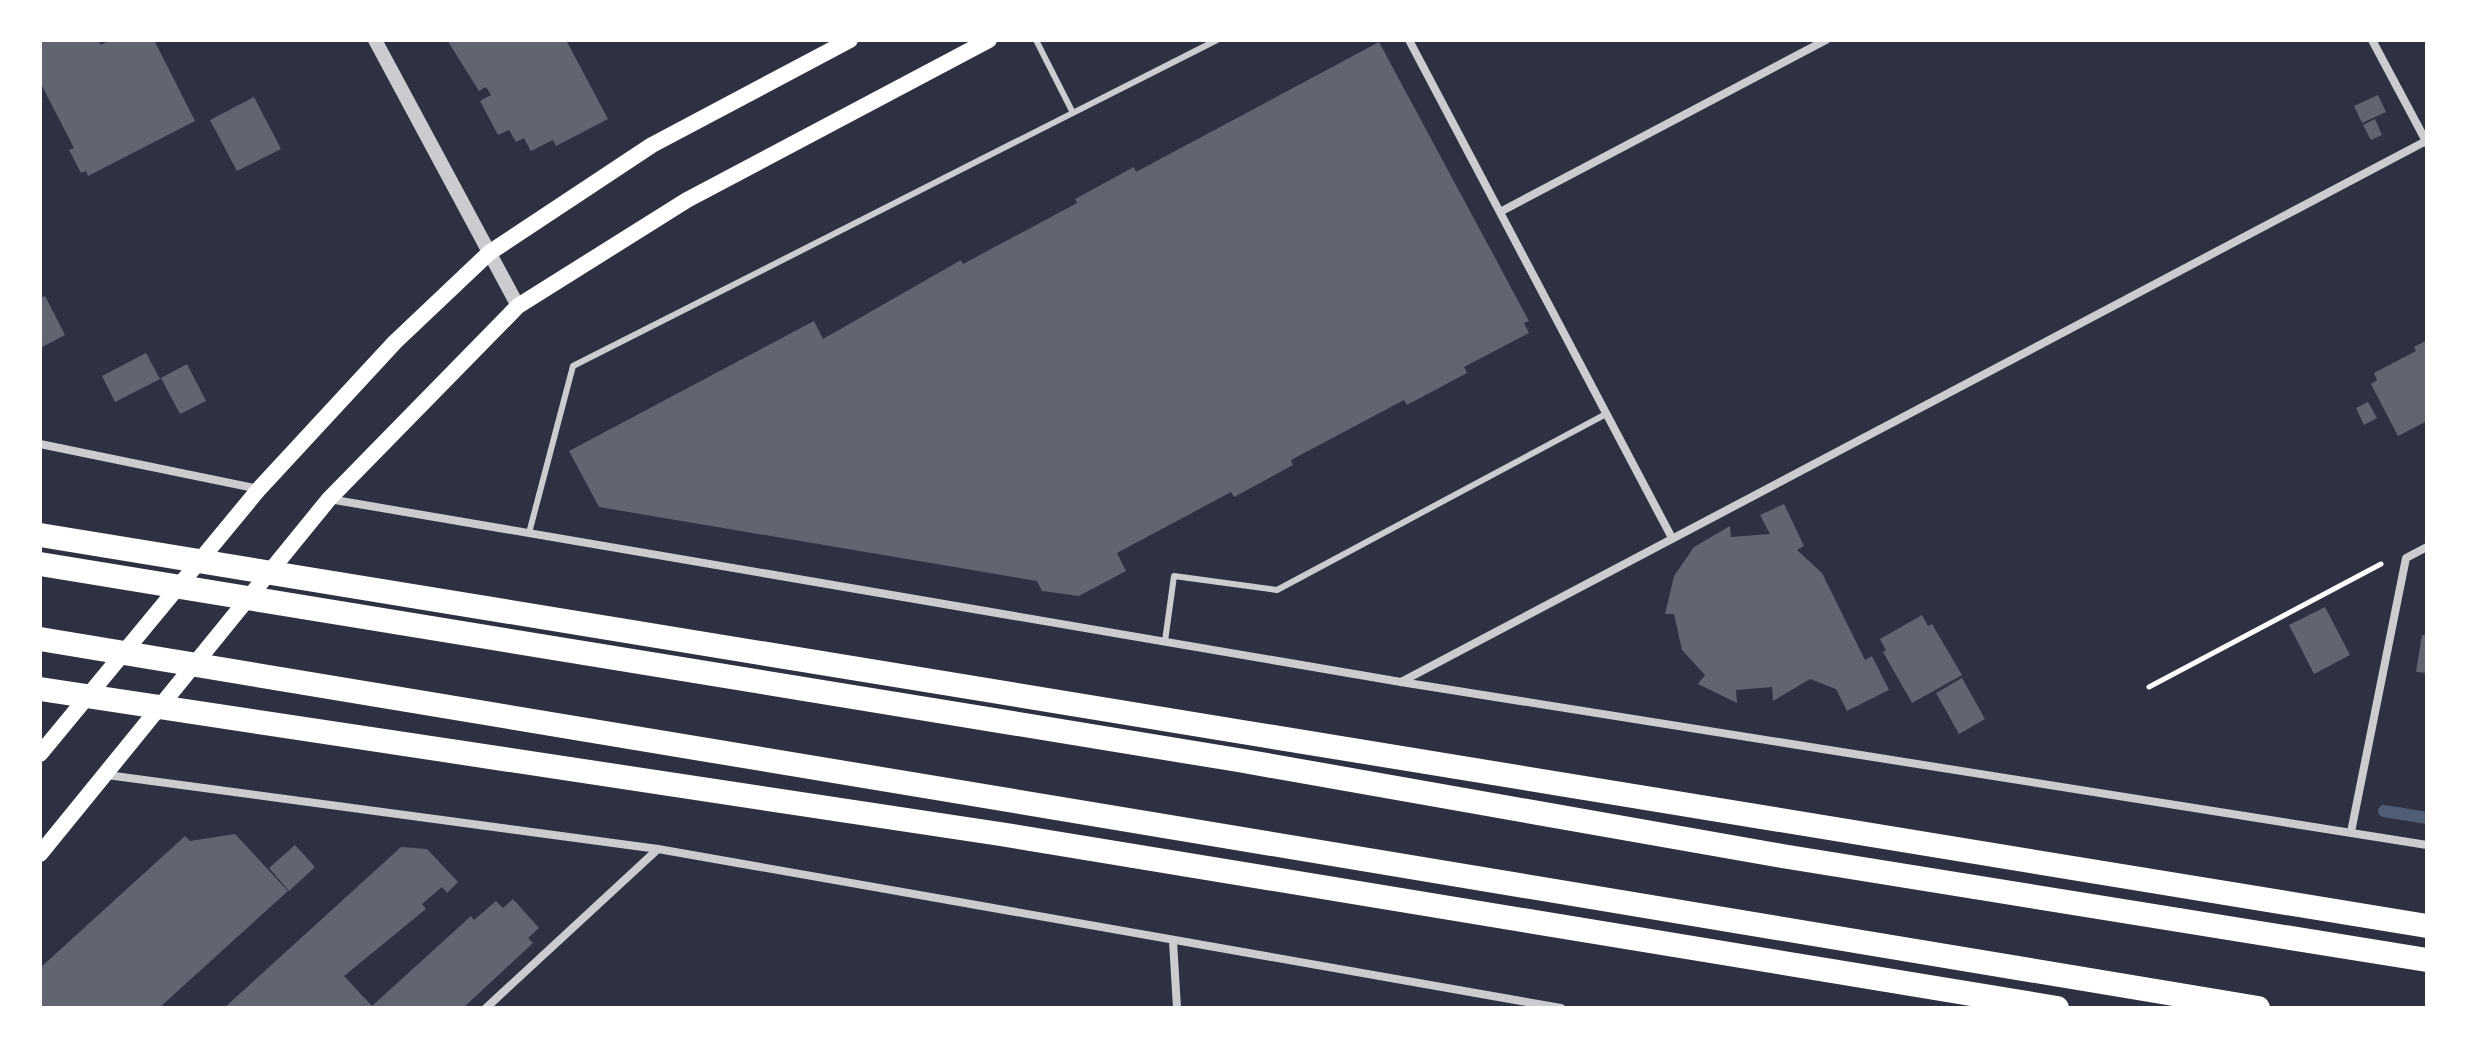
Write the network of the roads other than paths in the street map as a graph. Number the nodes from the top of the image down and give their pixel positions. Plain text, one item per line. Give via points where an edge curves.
1 (375, 40) edge
2 (850, 40) edge
3 (989, 40) edge
4 (1036, 40) edge
5 (1217, 40) edge
6 (1409, 40) edge
7 (1826, 40) edge
8 (2372, 40) edge
9 (1073, 113) junction
10 (2426, 142) edge
11 (1500, 212) junction
12 (489, 253) junction
13 (518, 306) junction
14 (1606, 414) junction
15 (40, 444) edge
16 (259, 489) junction
17 (329, 499) junction
18 (529, 533) junction
19 (40, 535) edge
20 (1672, 538) junction
21 (2427, 547) edge
22 (40, 564) edge
23 (52, 640) edge
24 (1165, 641) junction
25 (1401, 682) junction
26 (40, 689) edge
27 (40, 754) edge
28 (107, 775) junction
29 (2351, 832) junction
30 (2427, 845) edge
31 (658, 849) junction
32 (40, 854) edge
33 (2427, 926) edge
34 (1173, 941) junction
35 (2427, 960) edge
36 (486, 1008) edge
37 (1177, 1008) edge
38 (1561, 1008) edge
39 (2057, 1008) edge
40 (2258, 1008) edge

1 - 12 street
2 - 12 main road via 652,145
3 - 13 main road via 687,200
4 - 9 lane
5 - 9 lane
6 - 11 street
7 - 11 street
8 - 10 street
9 - 18 lane via 573,366
10 - 20 street
11 - 14 street
12 - 13 street
12 - 16 main road via 395,342
13 - 17 main road
14 - 20 street
14 - 24 lane via 1277,590 1174,576
15 - 16 street
16 - 27 main road
17 - 18 street
17 - 28 main road
18 - 24 street
19 - 33 highway
20 - 25 street
21 - 29 street via 2406,558
22 - 35 highway
23 - 40 highway
24 - 25 street
25 - 29 street
26 - 39 highway via 1000,834
28 - 31 street
28 - 32 main road
29 - 30 street
31 - 34 street
31 - 36 street
34 - 37 street
34 - 38 street

